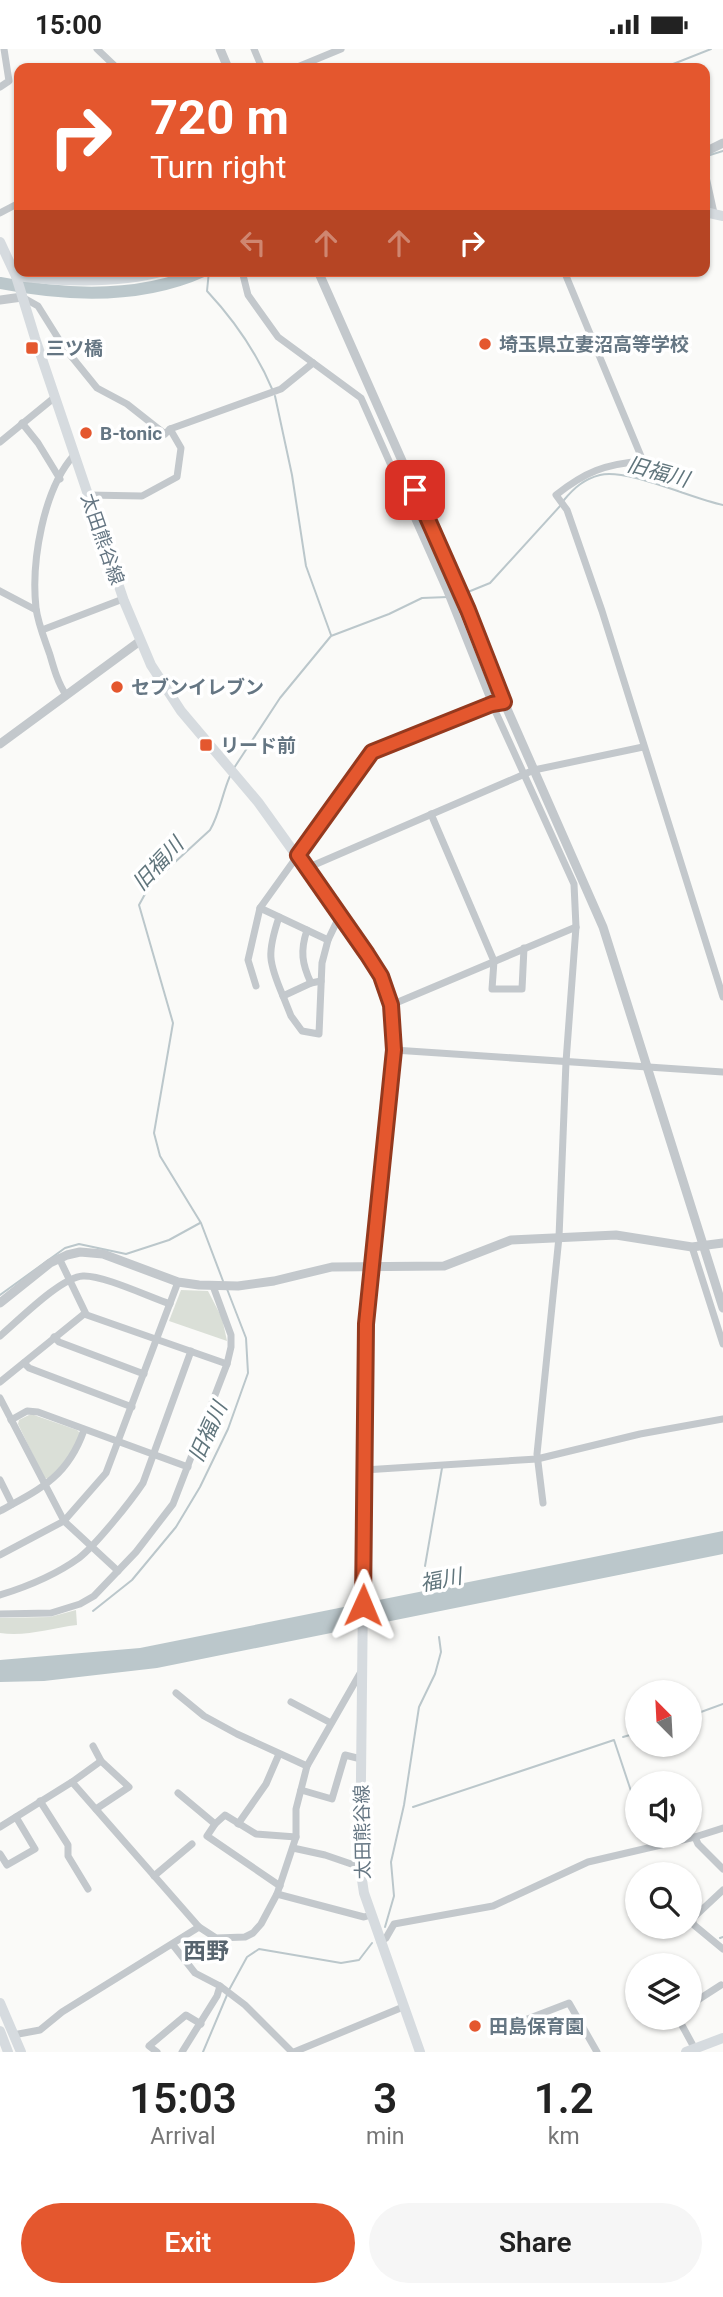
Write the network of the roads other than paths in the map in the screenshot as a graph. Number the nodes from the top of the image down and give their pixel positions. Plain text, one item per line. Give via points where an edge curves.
1 (4, 49) edge
2 (97, 49) edge
3 (341, 49) edge
4 (112, 63) edge
5 (307, 63) edge
6 (0, 86) edge
7 (0, 242) edge
8 (14, 272) edge
9 (136, 277) edge
10 (243, 277) edge
11 (321, 277) edge
12 (566, 277) edge
13 (17, 278) joint
14 (22, 294) junction
15 (0, 300) edge
16 (313, 363) junction
17 (55, 397) junction
18 (22, 423) junction
19 (170, 429) junction
20 (0, 442) edge
21 (74, 455) junction
22 (60, 479) junction
23 (88, 495) junction
24 (0, 591) edge
25 (124, 599) junction
26 (36, 610) junction
27 (42, 630) junction
28 (140, 641) junction
29 (66, 695) junction
30 (504, 702) junction
31 (492, 704) junction
32 (0, 744) edge
33 (643, 747) junction
34 (534, 770) junction
35 (523, 775) junction
36 (431, 814) junction
37 (298, 855) junction
38 (307, 867) junction
39 (260, 908) junction
40 (341, 915) junction
41 (279, 917) junction
42 (576, 926) junction
43 (307, 930) junction
44 (328, 940) junction
45 (524, 948) junction
46 (494, 961) junction
47 (321, 981) junction
48 (311, 983) junction
49 (256, 986) dead end
50 (283, 996) junction
51 (723, 997) edge
52 (391, 1005) junction
53 (394, 1050) junction
54 (566, 1062) junction
55 (648, 1068) junction
56 (723, 1072) edge
57 (559, 1237) junction
58 (723, 1243) edge
59 (703, 1245) junction
60 (692, 1247) junction
61 (59, 1258) junction
62 (373, 1266) junction
63 (69, 1280) junction
64 (178, 1282) junction
65 (215, 1286) junction
66 (0, 1303) edge
67 (170, 1304) junction
68 (723, 1308) edge
69 (86, 1314) junction
70 (0, 1336) edge
71 (54, 1337) junction
72 (157, 1339) junction
73 (723, 1344) edge
74 (191, 1351) junction
75 (24, 1363) junction
76 (227, 1364) junction
77 (144, 1374) junction
78 (0, 1382) edge
79 (0, 1398) edge
80 (132, 1407) junction
81 (723, 1419) edge
82 (11, 1420) junction
83 (84, 1430) junction
84 (119, 1443) junction
85 (153, 1455) junction
86 (537, 1459) junction
87 (188, 1467) junction
88 (364, 1470) junction
89 (0, 1480) edge
90 (45, 1487) junction
91 (543, 1503) dead end
92 (12, 1504) junction
93 (0, 1511) edge
94 (64, 1521) junction
95 (90, 1547) junction
96 (0, 1555) edge
97 (118, 1571) junction
98 (0, 1595) edge
99 (0, 1614) edge
100 (362, 1669) junction
101 (176, 1693) dead end
102 (291, 1702) dead end
103 (331, 1723) junction
104 (93, 1746) dead end
105 (279, 1753) junction
106 (361, 1759) junction
107 (101, 1761) junction
108 (307, 1766) junction
109 (72, 1782) junction
110 (301, 1790) junction
111 (178, 1793) dead end
112 (40, 1801) junction
113 (96, 1809) junction
114 (16, 1817) junction
115 (239, 1823) junction
116 (215, 1824) junction
117 (0, 1827) edge
118 (723, 1828) edge
119 (702, 1835) edge
120 (296, 1837) junction
121 (192, 1844) dead end
122 (293, 1848) junction
123 (648, 1848) edge
124 (702, 1848) edge
125 (0, 1854) edge
126 (360, 1867) junction
127 (723, 1869) edge
128 (154, 1876) junction
129 (88, 1889) dead end
130 (278, 1890) junction
131 (723, 1890) edge
132 (371, 1915) junction
133 (199, 1927) junction
134 (380, 1942) junction
135 (173, 1945) junction
136 (723, 1948) edge
137 (220, 1986) junction
138 (722, 1986) edge
139 (702, 1998) edge
140 (0, 2003) edge
141 (403, 2007) junction
142 (201, 2024) junction
143 (504, 2028) dead end
144 (683, 2030) edge
145 (0, 2031) edge
146 (13, 2035) junction
147 (723, 2038) edge
148 (692, 2051) edge
149 (8, 2052) edge
150 (21, 2052) edge
151 (157, 2052) edge
152 (182, 2052) edge
153 (293, 2052) edge
154 (420, 2052) edge
155 (597, 2052) edge

1 - 6 street via 9,81
2 - 4 street
3 - 5 street
7 - 8 main road
9 - 13 main road
10 - 16 street via 247,295 278,337
11 - 30 street
12 - 33 street via 643,461 591,471 556,495 567,510 602,611
13 - 14 main road, 太田熊谷線
14 - 15 street
14 - 17 main road, 太田熊谷線
14 - 19 street via 38,306 97,388 127,404 165,434
16 - 19 street via 281,389
16 - 31 street via 361,398
17 - 18 street
17 - 21 main road, 太田熊谷線
18 - 20 street
18 - 22 street
19 - 23 street via 181,448 177,477 142,496
21 - 22 street
21 - 23 main road, 太田熊谷線
22 - 26 street via 51,491 41,526
23 - 25 main road, 太田熊谷線
24 - 26 street
25 - 27 street
25 - 28 main road, 太田熊谷線
26 - 27 street
27 - 29 street
28 - 29 street
28 - 37 main road, 太田熊谷線 via 164,688
29 - 32 street
30 - 31 street
30 - 34 street
31 - 35 street
31 - 37 street via 372,752
33 - 34 street
33 - 51 street
34 - 35 street
34 - 55 street via 603,927
35 - 36 street
35 - 42 street via 574,884
36 - 38 street
36 - 46 street
37 - 38 main road
37 - 39 street
38 - 40 main road
39 - 41 street
39 - 49 street via 248,960
40 - 44 street
40 - 52 main road via 381,976
41 - 43 street
41 - 50 street via 269,949
42 - 45 street
42 - 54 street
43 - 44 street
43 - 48 street via 302,964
44 - 47 street
45 - 46 street
45 - 46 street via 522,989 492,989
46 - 52 street
47 - 48 street
47 - 50 street via 319,1034 302,1031
48 - 50 street
52 - 53 main road
53 - 54 street
53 - 62 main road
54 - 55 street
54 - 57 street
55 - 56 street
55 - 59 street
57 - 60 street via 616,1235
57 - 62 street via 512,1240 444,1266
57 - 86 street
58 - 59 street
59 - 60 street
59 - 68 street
60 - 73 street
61 - 63 street
61 - 64 street via 80,1252 103,1254
61 - 66 street
62 - 65 street via 332,1267 274,1281
62 - 88 main road via 366,1324
63 - 67 street via 98,1278
63 - 69 street
63 - 70 street
64 - 65 street
64 - 67 street
65 - 76 street via 231,1335
67 - 72 street
69 - 71 street
69 - 72 street
71 - 75 street
71 - 77 street
72 - 74 street
72 - 77 street
74 - 76 street
74 - 85 street
75 - 78 street
75 - 80 street
76 - 87 street
77 - 80 street
79 - 82 street
80 - 84 street
81 - 86 street via 640,1433
82 - 83 street via 31,1411
82 - 90 street
83 - 84 street
83 - 90 street via 77,1451
84 - 85 street
84 - 94 street via 106,1473
85 - 87 street
85 - 95 street via 135,1495
86 - 88 street
86 - 91 street
87 - 97 street via 164,1517
88 - 100 main road, 太田熊谷線
89 - 92 street
90 - 92 street
90 - 94 street
92 - 93 street
94 - 95 street
94 - 96 street
95 - 97 street
95 - 98 street via 74,1561
97 - 99 street via 94,1596 73,1607
100 - 103 street
100 - 106 main road, 太田熊谷線
101 - 105 street via 204,1716
102 - 103 street
103 - 108 street
104 - 107 street
105 - 108 street
105 - 115 street via 266,1784
106 - 110 street via 345,1755 332,1799
106 - 126 main road, 太田熊谷線
107 - 109 street
107 - 113 street via 129,1787
108 - 110 street
109 - 112 street
109 - 113 street
110 - 120 street
111 - 116 street
112 - 114 street
112 - 129 street via 68,1845 68,1856
113 - 128 street
114 - 117 street
114 - 125 street via 35,1849 7,1865
115 - 116 street via 225,1815
115 - 120 street via 256,1834
116 - 130 street via 206,1836
118 - 119 street
120 - 122 street
121 - 128 street
122 - 126 street
122 - 130 street
123 - 134 street via 588,1862 492,1906 394,1924
124 - 127 street
126 - 132 main road, 太田熊谷線
128 - 133 street
130 - 132 street via 364,1917
130 - 133 street via 261,1924 245,1937 216,1938
131 - 136 street via 692,1919
132 - 134 main road, 太田熊谷線
133 - 135 street
134 - 141 main road, 太田熊谷線
135 - 137 street via 195,1973
135 - 146 street via 40,2030
137 - 142 street
137 - 153 street
138 - 139 street
140 - 146 highway
141 - 153 street
141 - 154 main road, 太田熊谷線
142 - 151 street via 186,2015 149,2046
142 - 152 street
143 - 155 street via 569,2003
144 - 148 street
145 - 149 highway
146 - 150 highway
147 - 148 main road

